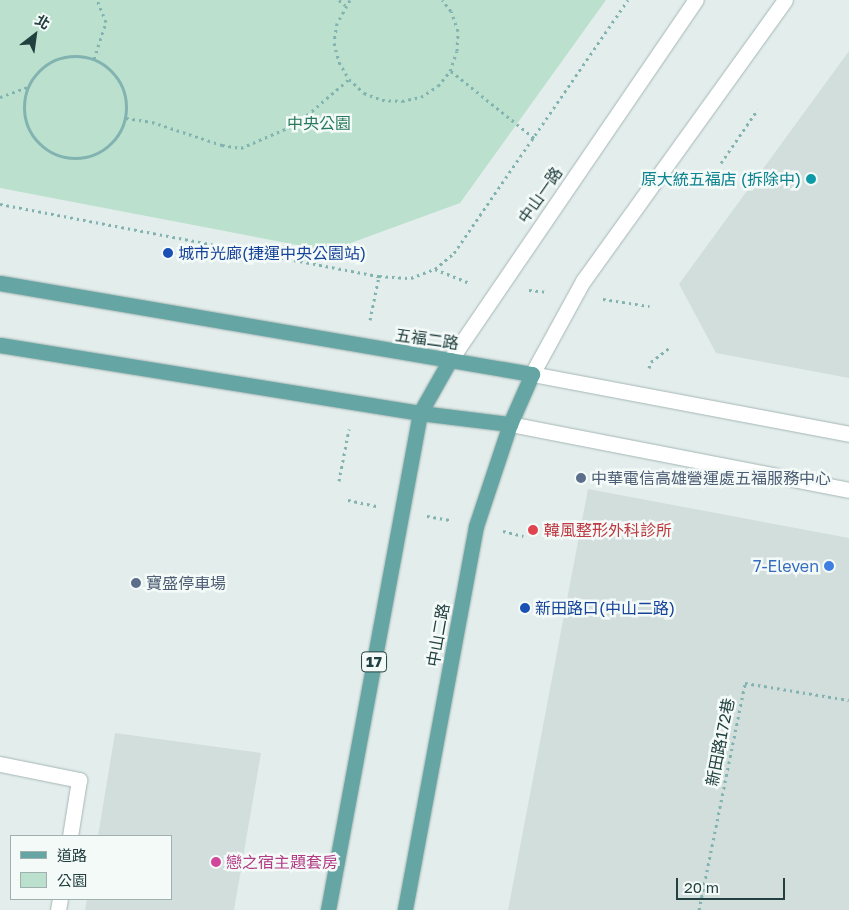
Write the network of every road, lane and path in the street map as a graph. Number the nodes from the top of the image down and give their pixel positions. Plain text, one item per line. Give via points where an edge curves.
1 (96, 0) edge
2 (338, 0) edge
3 (350, 0) edge
4 (442, 0) edge
5 (628, 0) edge
6 (696, 0) edge
7 (785, 0) edge
8 (345, 5) junction
9 (94, 59) junction
10 (450, 71) junction
11 (349, 79) junction
12 (28, 87) junction
13 (0, 97) edge
14 (758, 109) dead end
15 (126, 118) junction
16 (534, 138) junction
17 (720, 163) dead end
18 (0, 204) edge
19 (435, 269) junction
20 (0, 283) edge
21 (500, 287) junction
22 (575, 294) junction
23 (649, 306) dead end
24 (0, 345) edge
25 (450, 360) junction
26 (532, 374) junction
27 (420, 413) junction
28 (510, 424) junction
29 (849, 434) edge
30 (849, 490) edge
31 (348, 500) dead end
32 (402, 511) junction
33 (476, 526) junction
34 (523, 536) dead end
35 (849, 700) edge
36 (0, 764) edge
37 (70, 835) edge
38 (328, 910) edge
39 (405, 910) edge
40 (699, 910) edge

1 - 9 path via 106,22
2 - 8 path
3 - 8 path
4 - 10 path via 450,10 458,31 457,51
5 - 16 path
6 - 21 main road, 中山一路
7 - 22 main road
8 - 11 path via 337,23 334,43 339,62
9 - 12 path via 66,56 49,62 36,73
9 - 15 path via 113,71 122,85 127,101
10 - 11 path via 438,86 421,97 402,102 382,100 364,93
10 - 16 path
11 - 15 path via 297,124 241,148 152,122
12 - 13 path
12 - 15 path via 24,104 33,136 60,156 77,158 101,151 120,134
14 - 17 path
16 - 19 path via 454,253
18 - 19 path via 379,276 411,278
19 - 21 path via 460,282
20 - 25 main road, 五福二路
21 - 22 path
21 - 25 main road, 中山一路
22 - 23 path
22 - 26 main road
24 - 27 main road
25 - 26 main road, 五福二路
25 - 27 main road, 中山一路 / 17
26 - 28 main road, 中山二路
26 - 29 main road, 五福二路
27 - 28 main road
27 - 32 main road, 17
28 - 30 main road
28 - 33 main road, 中山二路
31 - 32 path
32 - 33 path
32 - 38 main road, 17
33 - 34 path
33 - 39 main road, 中山二路
35 - 40 path, 新田路172巷 via 745,683
36 - 37 main road via 79,780

